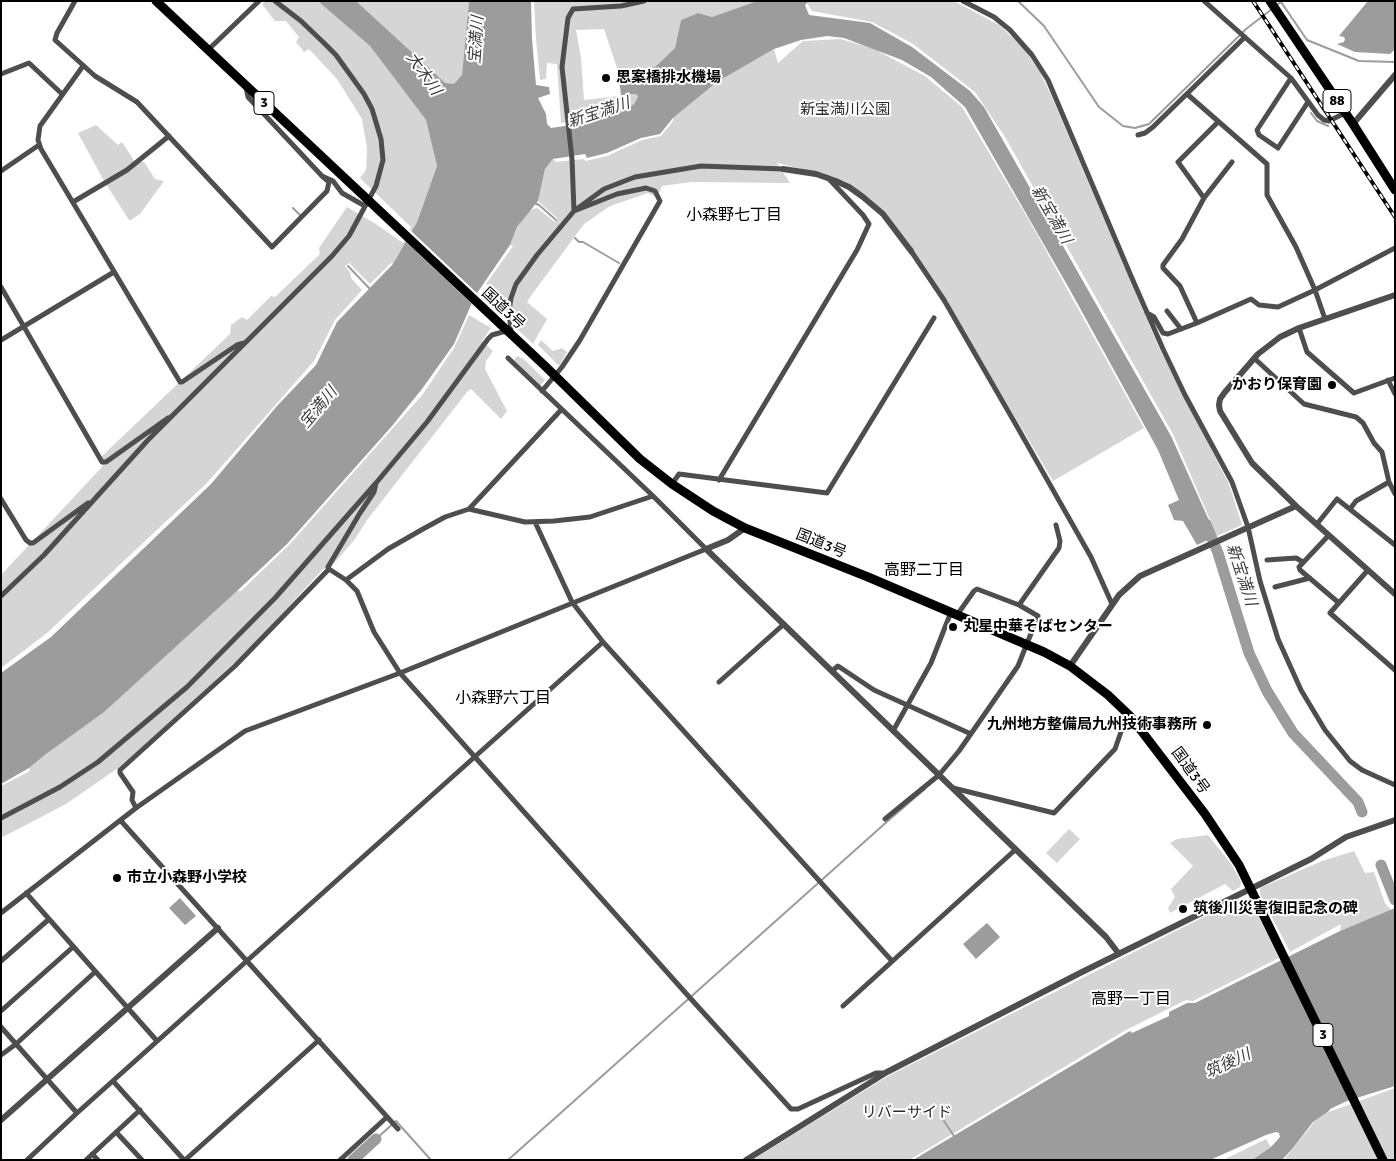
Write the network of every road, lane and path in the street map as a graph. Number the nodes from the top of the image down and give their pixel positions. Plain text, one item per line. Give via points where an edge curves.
1 (75, 1) edge
2 (156, 1) edge
3 (259, 1) edge
4 (275, 1) edge
5 (644, 1) edge
6 (964, 1) edge
7 (1204, 1) edge
8 (569, 2) dead end
9 (636, 2) edge
10 (1270, 2) edge
11 (573, 9) junction
12 (1245, 37) junction
13 (208, 50) junction
14 (83, 66) junction
15 (1, 74) edge
16 (1395, 75) edge
17 (1291, 78) junction
18 (246, 86) junction
19 (62, 94) junction
20 (1187, 94) junction
21 (1308, 102) junction
22 (1345, 113) junction
23 (1218, 122) junction
24 (1353, 124) junction
25 (1138, 135) dead end
26 (169, 136) junction
27 (39, 145) junction
28 (1232, 162) dead end
29 (783, 170) joint
30 (1, 171) edge
31 (322, 176) junction
32 (828, 178) junction
33 (1391, 179) edge
34 (1395, 190) edge
35 (1204, 198) junction
36 (73, 202) junction
37 (368, 204) junction
38 (574, 212) junction
39 (1395, 248) edge
40 (911, 250) joint
41 (114, 272) junction
42 (1, 287) edge
43 (1315, 290) junction
44 (1395, 295) edge
45 (1167, 311) dead end
46 (1146, 312) junction
47 (934, 318) dead end
48 (1325, 319) junction
49 (1197, 323) junction
50 (24, 326) junction
51 (1299, 328) junction
52 (1180, 329) junction
53 (509, 333) junction
54 (1, 340) edge
55 (245, 342) junction
56 (508, 358) dead end
57 (1254, 358) junction
58 (1395, 378) edge
59 (1388, 380) junction
60 (542, 391) junction
61 (1395, 394) edge
62 (561, 410) junction
63 (173, 415) junction
64 (719, 480) junction
65 (1389, 482) junction
66 (376, 483) junction
67 (672, 484) junction
68 (1395, 494) edge
69 (654, 496) junction
70 (97, 497) junction
71 (1, 499) edge
72 (1296, 506) junction
73 (469, 509) junction
74 (1350, 509) junction
75 (535, 522) junction
76 (1056, 524) dead end
77 (1316, 524) junction
78 (1248, 527) junction
79 (746, 528) junction
80 (1328, 535) junction
81 (1395, 546) edge
82 (706, 549) junction
83 (1267, 560) dead end
84 (1303, 562) junction
85 (329, 569) junction
86 (1368, 570) junction
87 (1310, 578) junction
88 (346, 580) junction
89 (1275, 587) dead end
90 (1395, 594) edge
91 (1, 596) edge
92 (572, 602) junction
93 (1339, 603) junction
94 (1112, 604) junction
95 (1018, 605) junction
96 (954, 614) junction
97 (784, 624) junction
98 (603, 642) junction
99 (1027, 644) junction
100 (1070, 666) junction
101 (1395, 670) edge
102 (832, 671) junction
103 (400, 673) junction
104 (719, 682) dead end
105 (907, 706) junction
106 (1130, 716) junction
107 (893, 731) junction
108 (971, 734) junction
109 (475, 758) junction
110 (939, 775) junction
111 (1395, 785) edge
112 (953, 788) junction
113 (136, 808) junction
114 (1, 818) edge
115 (885, 819) dead end
116 (1395, 820) edge
117 (121, 821) junction
118 (1015, 850) junction
119 (1250, 887) junction
120 (26, 893) junction
121 (1, 913) edge
122 (48, 920) junction
123 (218, 928) junction
124 (73, 947) junction
125 (1119, 954) junction
126 (1, 961) edge
127 (248, 961) junction
128 (892, 961) junction
129 (96, 972) junction
130 (843, 1006) dead end
131 (127, 1008) junction
132 (1, 1011) edge
133 (1, 1027) edge
134 (319, 1040) junction
135 (157, 1041) junction
136 (16, 1044) junction
137 (1, 1055) edge
138 (887, 1072) junction
139 (47, 1079) junction
140 (113, 1081) junction
141 (140, 1110) junction
142 (77, 1113) junction
143 (387, 1118) junction
144 (1, 1120) edge
145 (398, 1129) dead end
146 (116, 1132) junction
147 (92, 1154) junction
148 (27, 1160) edge
149 (86, 1160) edge
150 (98, 1160) edge
151 (142, 1160) edge
152 (184, 1160) edge
153 (340, 1160) edge
154 (746, 1160) edge
155 (1383, 1160) edge

1 - 14 street via 55,37
2 - 13 main road, 国道3号 / 3
3 - 13 street
4 - 37 street via 301,21 336,56 372,109 383,160
5 - 9 street
6 - 46 street via 1010,30 1048,80
7 - 12 street
8 - 11 street
9 - 11 street
10 - 22 main road, 88
11 - 38 street via 568,18 562,67
12 - 17 street
12 - 20 street
13 - 18 main road, 国道3号 / 3
14 - 19 street
14 - 26 street via 137,102
15 - 19 street via 29,63
16 - 24 street
17 - 21 street
17 - 21 street via 1257,130 1259,135 1278,148
18 - 31 street via 248,97
18 - 37 main road, 国道3号 / 3
19 - 27 street via 40,126
20 - 23 street
20 - 25 street via 1153,127
21 - 22 street via 1324,120 1329,121
22 - 24 main road, 88
23 - 35 street via 1178,162
23 - 43 street via 1267,164 1267,195
24 - 33 main road, 88
26 - 31 street via 272,247 327,191 329,182
26 - 36 street via 127,170
27 - 30 street
27 - 36 street
28 - 35 street
29 - 32 street
29 - 38 street via 701,166 663,171 604,189
31 - 37 street via 333,181 342,193
32 - 40 street via 849,187 883,214
32 - 64 street via 869,224
33 - 34 main road, 88
35 - 49 street via 1182,239 1163,264 1180,286
36 - 41 street
37 - 53 main road, 国道3号 / 3
37 - 55 street via 343,243
38 - 53 street via 516,284 509,311
38 - 60 street via 617,194 646,188 655,191 660,201 580,340
39 - 43 street
40 - 94 street via 944,300 1015,423 1091,558
41 - 50 street
41 - 55 street via 180,382
42 - 50 street
43 - 48 street
43 - 49 street via 1278,307 1259,305 1251,298
44 - 48 street
45 - 52 street
46 - 52 street via 1163,333
46 - 78 street via 1185,395 1232,482
47 - 64 street via 827,493
48 - 51 street
49 - 52 street
50 - 54 street
50 - 63 street via 102,462
51 - 57 street via 1267,345
51 - 59 street via 1307,352 1354,393
53 - 66 street via 488,339 427,422
53 - 67 main road, 国道3号 / 3 via 640,458
55 - 63 street
56 - 60 street
57 - 65 street via 1304,404 1356,417 1363,423 1382,452
57 - 72 street via 1220,399 1220,411 1252,463
58 - 59 street
59 - 61 street
60 - 62 street
62 - 69 street
62 - 73 street
63 - 70 street
64 - 67 street via 679,474
65 - 68 street
65 - 74 street via 1356,501
66 - 85 street via 374,492 329,564
66 - 114 street via 281,591 187,687 98,762 60,787
67 - 79 main road, 国道3号 / 3
69 - 75 street via 590,517
69 - 82 street
70 - 71 street via 34,543 26,540
70 - 91 street
72 - 77 street
72 - 78 street
73 - 75 street
73 - 88 street via 445,517 388,549
74 - 77 street via 1337,499
74 - 81 street
75 - 92 street
76 - 95 street via 1059,548
77 - 80 street
78 - 94 street via 1140,576
78 - 111 street via 1278,640 1315,715 1350,761
79 - 82 street
79 - 96 main road, 国道3号 / 3
80 - 84 street
80 - 86 street
82 - 92 street
82 - 97 street
83 - 84 street via 1296,558
84 - 87 street via 1300,570
85 - 88 street
85 - 113 street via 235,666 120,770 133,792
86 - 90 street
86 - 93 street
87 - 89 street
87 - 93 street
88 - 103 street via 357,590 374,632
92 - 98 street
92 - 103 street
93 - 101 street via 1330,613
94 - 100 street
95 - 96 street via 977,589
95 - 99 street via 1038,616
96 - 99 main road, 国道3号 / 3
96 - 105 street
97 - 102 street
97 - 104 street
98 - 109 street
98 - 128 street
99 - 100 main road, 国道3号 / 3
99 - 108 street via 1018,666
100 - 106 main road, 国道3号 / 3 via 1108,694
102 - 105 street via 838,666 874,690
102 - 107 street
103 - 109 street
103 - 113 street via 245,731
105 - 107 street
105 - 108 street
106 - 112 street via 1115,749 1054,813
106 - 119 main road, 国道3号 / 3 via 1205,814
107 - 110 street
108 - 110 street
109 - 127 street
109 - 138 street via 791,1108 798,1109 876,1073
110 - 112 street
110 - 115 street
112 - 118 street
113 - 117 street
116 - 119 street via 1346,837 1311,859
117 - 120 street
117 - 123 street
118 - 125 street
118 - 128 street
119 - 125 street
119 - 155 main road, 国道3号 / 3
120 - 121 street
120 - 122 street
122 - 124 street
122 - 126 street
123 - 127 street
123 - 131 street
124 - 129 street
124 - 132 street
125 - 138 street
127 - 134 street
127 - 135 street
128 - 130 street
129 - 131 street
129 - 136 street
131 - 135 street
131 - 139 street
133 - 136 street
134 - 143 street
134 - 152 street
135 - 140 street
136 - 137 street
136 - 139 street
138 - 154 street
139 - 142 street
139 - 144 street
140 - 141 street
140 - 142 street
141 - 146 street
141 - 152 street
142 - 148 street
143 - 145 street
143 - 153 street
146 - 147 street
146 - 151 street
147 - 149 street
147 - 150 street

